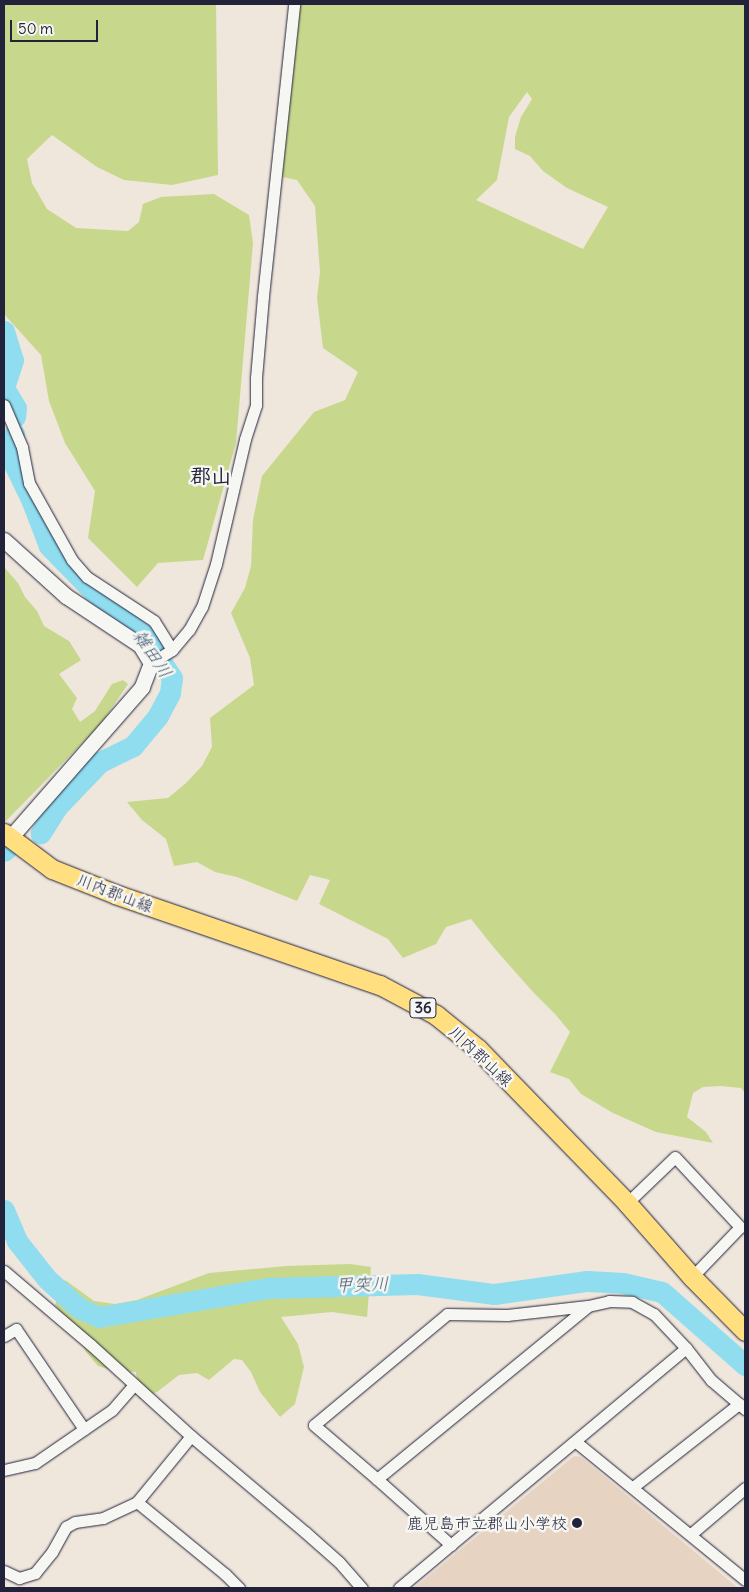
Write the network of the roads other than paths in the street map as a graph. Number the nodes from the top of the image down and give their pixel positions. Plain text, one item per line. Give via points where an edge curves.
1 (294, 4) edge
2 (4, 405) edge
3 (4, 540) edge
4 (172, 651) junction
5 (151, 662) junction
6 (7, 835) edge
7 (627, 1203) junction
8 (6, 1277) edge
9 (692, 1277) junction
10 (588, 1306) junction
11 (745, 1331) edge
12 (4, 1336) edge
13 (686, 1348) junction
14 (134, 1385) junction
15 (742, 1406) edge
16 (84, 1429) junction
17 (191, 1436) junction
18 (576, 1442) junction
19 (4, 1470) edge
20 (377, 1479) junction
21 (633, 1487) junction
22 (745, 1488) edge
23 (137, 1502) junction
24 (691, 1534) junction
25 (452, 1546) junction
26 (4, 1571) edge
27 (745, 1580) edge
28 (239, 1588) edge
29 (362, 1588) edge
30 (398, 1588) edge

1 - 4 street via 263,296 256,405 216,564 202,606
2 - 4 street via 22,447 29,483 72,560 87,577 154,621
3 - 5 street via 66,596 140,645
4 - 5 street
5 - 6 street via 142,687
6 - 7 main road, 川内郡山線 / 36 via 52,869 115,894 380,985 436,1015 478,1049
7 - 9 main road, 川内郡山線 / 36
7 - 9 street via 674,1157 740,1227
8 - 14 street via 92,1345
9 - 11 main road, 川内郡山線 / 36
10 - 13 street via 609,1301 632,1302 654,1314
10 - 20 street
10 - 20 street via 507,1315 447,1314 314,1425
12 - 16 street via 16,1329
13 - 15 street via 711,1380
13 - 18 street
14 - 16 street via 112,1410
14 - 17 street
15 - 21 street
16 - 19 street via 35,1464
17 - 23 street
17 - 29 street via 319,1544
18 - 21 street
18 - 25 street
20 - 25 street
21 - 24 street
22 - 24 street
23 - 26 street via 103,1518 74,1522 66,1527 35,1573 20,1578
23 - 28 street
24 - 27 street
25 - 30 street

